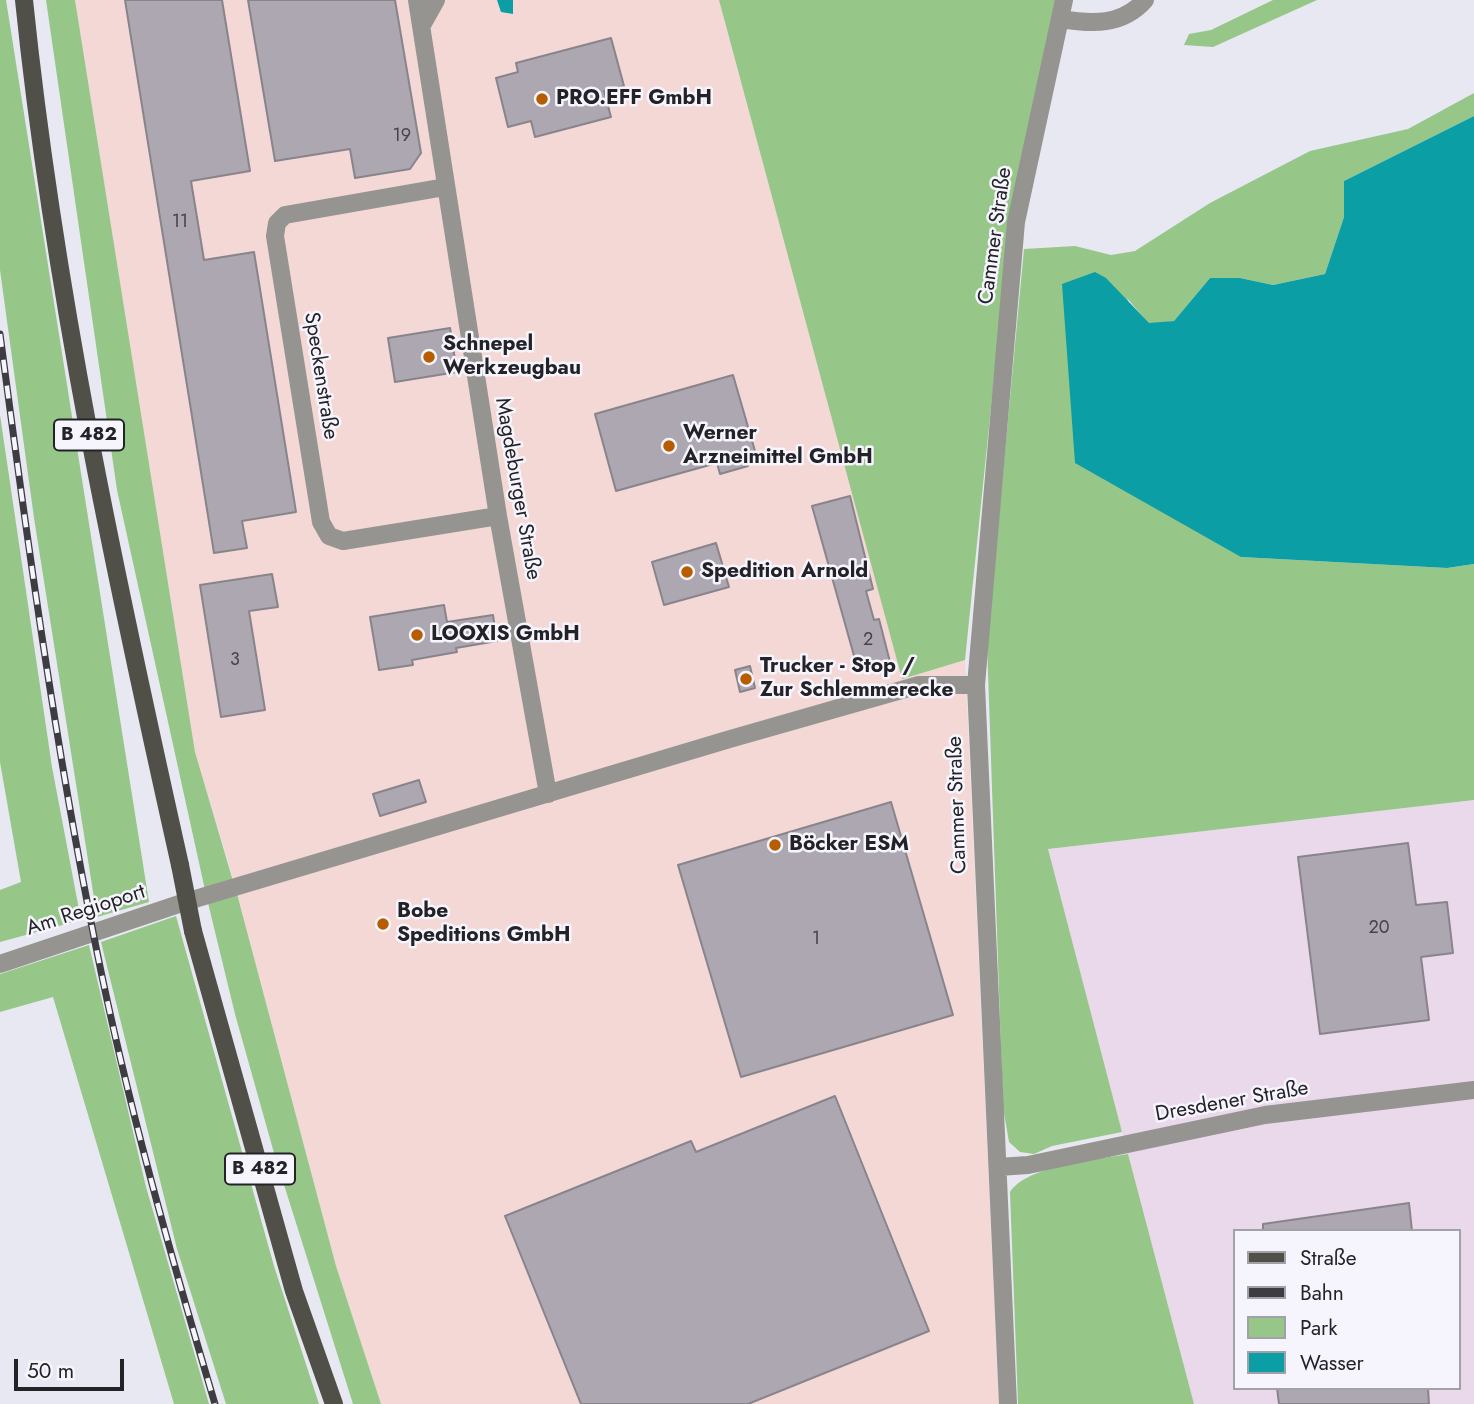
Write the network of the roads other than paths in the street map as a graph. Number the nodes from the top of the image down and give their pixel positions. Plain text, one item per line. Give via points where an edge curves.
1 (24, 0) edge
2 (417, 0) edge
3 (436, 0) edge
4 (1064, 0) edge
5 (1145, 0) edge
6 (1060, 19) junction
7 (422, 25) junction
8 (445, 187) junction
9 (498, 516) junction
10 (976, 685) junction
11 (548, 794) junction
12 (0, 964) edge
13 (1474, 1090) edge
14 (999, 1167) junction
15 (334, 1404) edge
16 (1008, 1404) edge

1 - 15 main road, B 482, bridge via 72,347 122,609 193,931 294,1291
2 - 7 street, Magdeburger Straße
3 - 7 street
4 - 6 street, Cammer Straße
5 - 6 street via 1132,13 1113,21
6 - 10 street, Cammer Straße via 1016,222
7 - 8 street, Magdeburger Straße
8 - 9 street, Magdeburger Straße
8 - 9 street, Speckenstraße via 285,215 277,223 275,236 321,522 329,536 343,541
9 - 11 street, Magdeburger Straße
10 - 11 street via 919,685
10 - 14 street, Cammer Straße
11 - 12 street, Am Regioport via 186,902
13 - 14 street, Dresdener Straße via 1265,1115 1028,1165
14 - 16 street, Cammer Straße

